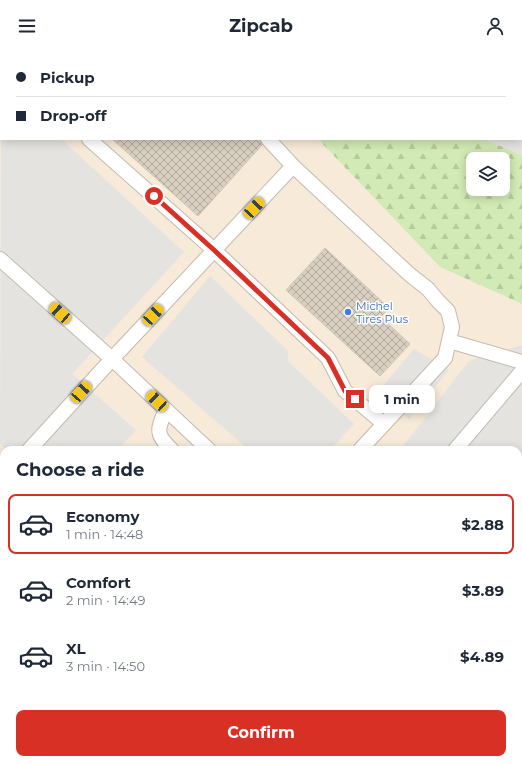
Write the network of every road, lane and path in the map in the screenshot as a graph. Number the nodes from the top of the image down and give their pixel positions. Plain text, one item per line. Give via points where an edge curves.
1 (90, 140) edge
2 (269, 140) edge
3 (293, 166) junction
4 (214, 250) junction
5 (0, 259) edge
6 (449, 341) junction
7 (112, 359) junction
8 (522, 362) edge
9 (522, 371) edge
10 (166, 410) junction
11 (384, 424) junction
12 (34, 446) edge
13 (168, 446) edge
14 (205, 446) edge
15 (364, 446) edge
16 (458, 446) edge

1 - 4 lane
2 - 3 lane
3 - 4 lane
3 - 6 lane via 409,274 428,288 448,311 452,327
4 - 7 lane
4 - 11 lane via 328,358 345,391
5 - 7 lane
6 - 8 lane
6 - 11 lane via 445,358
7 - 10 lane
7 - 12 lane
9 - 16 lane
10 - 13 lane via 158,428 162,440
10 - 14 lane
11 - 15 lane

